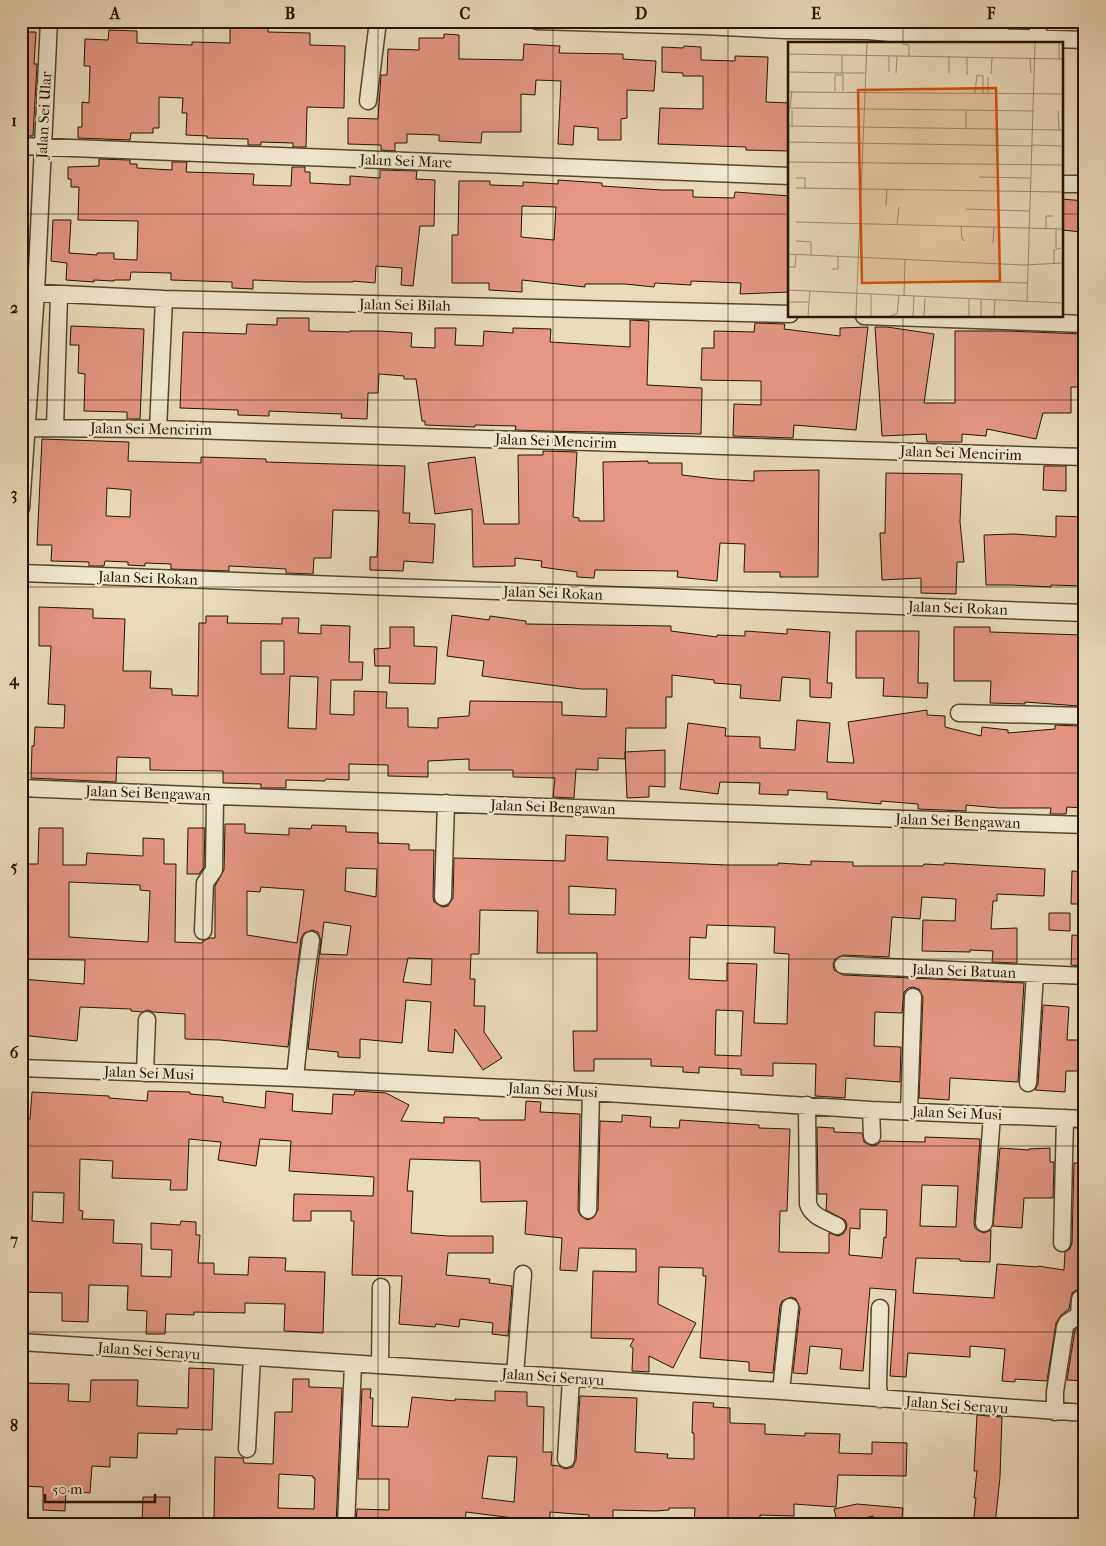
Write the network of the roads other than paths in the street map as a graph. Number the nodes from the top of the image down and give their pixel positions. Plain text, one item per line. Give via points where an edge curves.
1 (49, 21) edge
2 (378, 21) edge
3 (537, 21) edge
4 (1000, 21) edge
5 (1038, 21) edge
6 (703, 24) edge
7 (868, 26) edge
8 (933, 28) edge
9 (1000, 38) junction
10 (1038, 39) junction
11 (1085, 40) edge
12 (368, 102) dead end
13 (21, 146) edge
14 (42, 146) junction
15 (788, 176) edge
16 (1064, 184) edge
17 (1085, 184) edge
18 (29, 292) edge
19 (59, 294) junction
20 (164, 299) junction
21 (788, 314) edge
22 (919, 318) edge
23 (1085, 324) edge
24 (55, 428) junction
25 (24, 429) edge
26 (158, 429) junction
27 (1085, 457) edge
28 (21, 508) edge
29 (21, 573) edge
30 (1085, 613) edge
31 (958, 713) dead end
32 (1085, 716) edge
33 (21, 788) edge
34 (215, 796) junction
35 (446, 803) junction
36 (1085, 826) edge
37 (443, 897) dead end
38 (203, 931) dead end
39 (311, 940) dead end
40 (843, 965) dead end
41 (1035, 974) junction
42 (1085, 976) edge
43 (913, 997) dead end
44 (147, 1020) dead end
45 (21, 1068) edge
46 (145, 1073) junction
47 (295, 1078) junction
48 (1028, 1084) dead end
49 (591, 1092) junction
50 (807, 1105) junction
51 (871, 1110) junction
52 (909, 1111) junction
53 (992, 1115) junction
54 (1065, 1118) junction
55 (1085, 1119) edge
56 (872, 1136) dead end
57 (588, 1210) dead end
58 (984, 1223) dead end
59 (837, 1226) dead end
60 (1062, 1243) dead end
61 (524, 1274) dead end
62 (381, 1287) dead end
63 (1080, 1299) dead end
64 (790, 1307) dead end
65 (880, 1308) dead end
66 (21, 1342) edge
67 (252, 1357) junction
68 (353, 1364) junction
69 (380, 1366) junction
70 (515, 1374) junction
71 (571, 1379) junction
72 (781, 1391) junction
73 (880, 1399) junction
74 (1055, 1412) junction
75 (1085, 1413) edge
76 (247, 1449) dead end
77 (566, 1459) dead end
78 (346, 1525) edge

1 - 14 street, Jalan Sei Ular
2 - 12 street
3 - 6 street
4 - 9 street
5 - 10 street
6 - 7 street via 784,30
7 - 8 street via 901,34
8 - 9 street
9 - 10 street
10 - 11 street
13 - 14 street, Jalan Sei Mare
14 - 15 street, Jalan Sei Mare
14 - 18 street, Jalan Sei Ular
16 - 17 street
18 - 19 street, Jalan Sei Bilah
18 - 25 street, Jalan Sei Ular
19 - 20 street, Jalan Sei Bilah
19 - 24 street
20 - 21 street, Jalan Sei Bilah
20 - 26 street
22 - 23 street
24 - 25 street, Jalan Sei Mencirim
24 - 26 street, Jalan Sei Mencirim
25 - 28 street, Jalan Sei Ular
26 - 27 street, Jalan Sei Mencirim
29 - 30 street, Jalan Sei Rokan
31 - 32 street
33 - 34 street, Jalan Sei Bengawan
34 - 35 street, Jalan Sei Bengawan
34 - 38 street via 214,870 205,882
35 - 36 street, Jalan Sei Bengawan
35 - 37 street
39 - 47 street
40 - 41 street, Jalan Sei Batuan
41 - 42 street, Jalan Sei Batuan
41 - 48 street
43 - 52 street
44 - 46 street
45 - 46 street, Jalan Sei Musi
46 - 47 street, Jalan Sei Musi
47 - 49 street, Jalan Sei Musi
49 - 50 street, Jalan Sei Musi
49 - 57 street
50 - 51 street, Jalan Sei Musi
50 - 59 street via 808,1204 815,1215
51 - 52 street, Jalan Sei Musi
51 - 56 street
52 - 53 street, Jalan Sei Musi
53 - 54 street, Jalan Sei Musi
53 - 58 street
54 - 55 street, Jalan Sei Musi
54 - 60 street
61 - 70 street
62 - 69 street
63 - 74 street via 1080,1313 1065,1327
64 - 72 street
65 - 73 street
66 - 67 street, Jalan Sei Serayu
67 - 68 street, Jalan Sei Serayu
67 - 76 street
68 - 69 street, Jalan Sei Serayu
68 - 78 street
69 - 70 street, Jalan Sei Serayu
70 - 71 street, Jalan Sei Serayu
71 - 72 street, Jalan Sei Serayu
71 - 77 street
72 - 73 street, Jalan Sei Serayu
73 - 74 street, Jalan Sei Serayu
74 - 75 street, Jalan Sei Serayu

